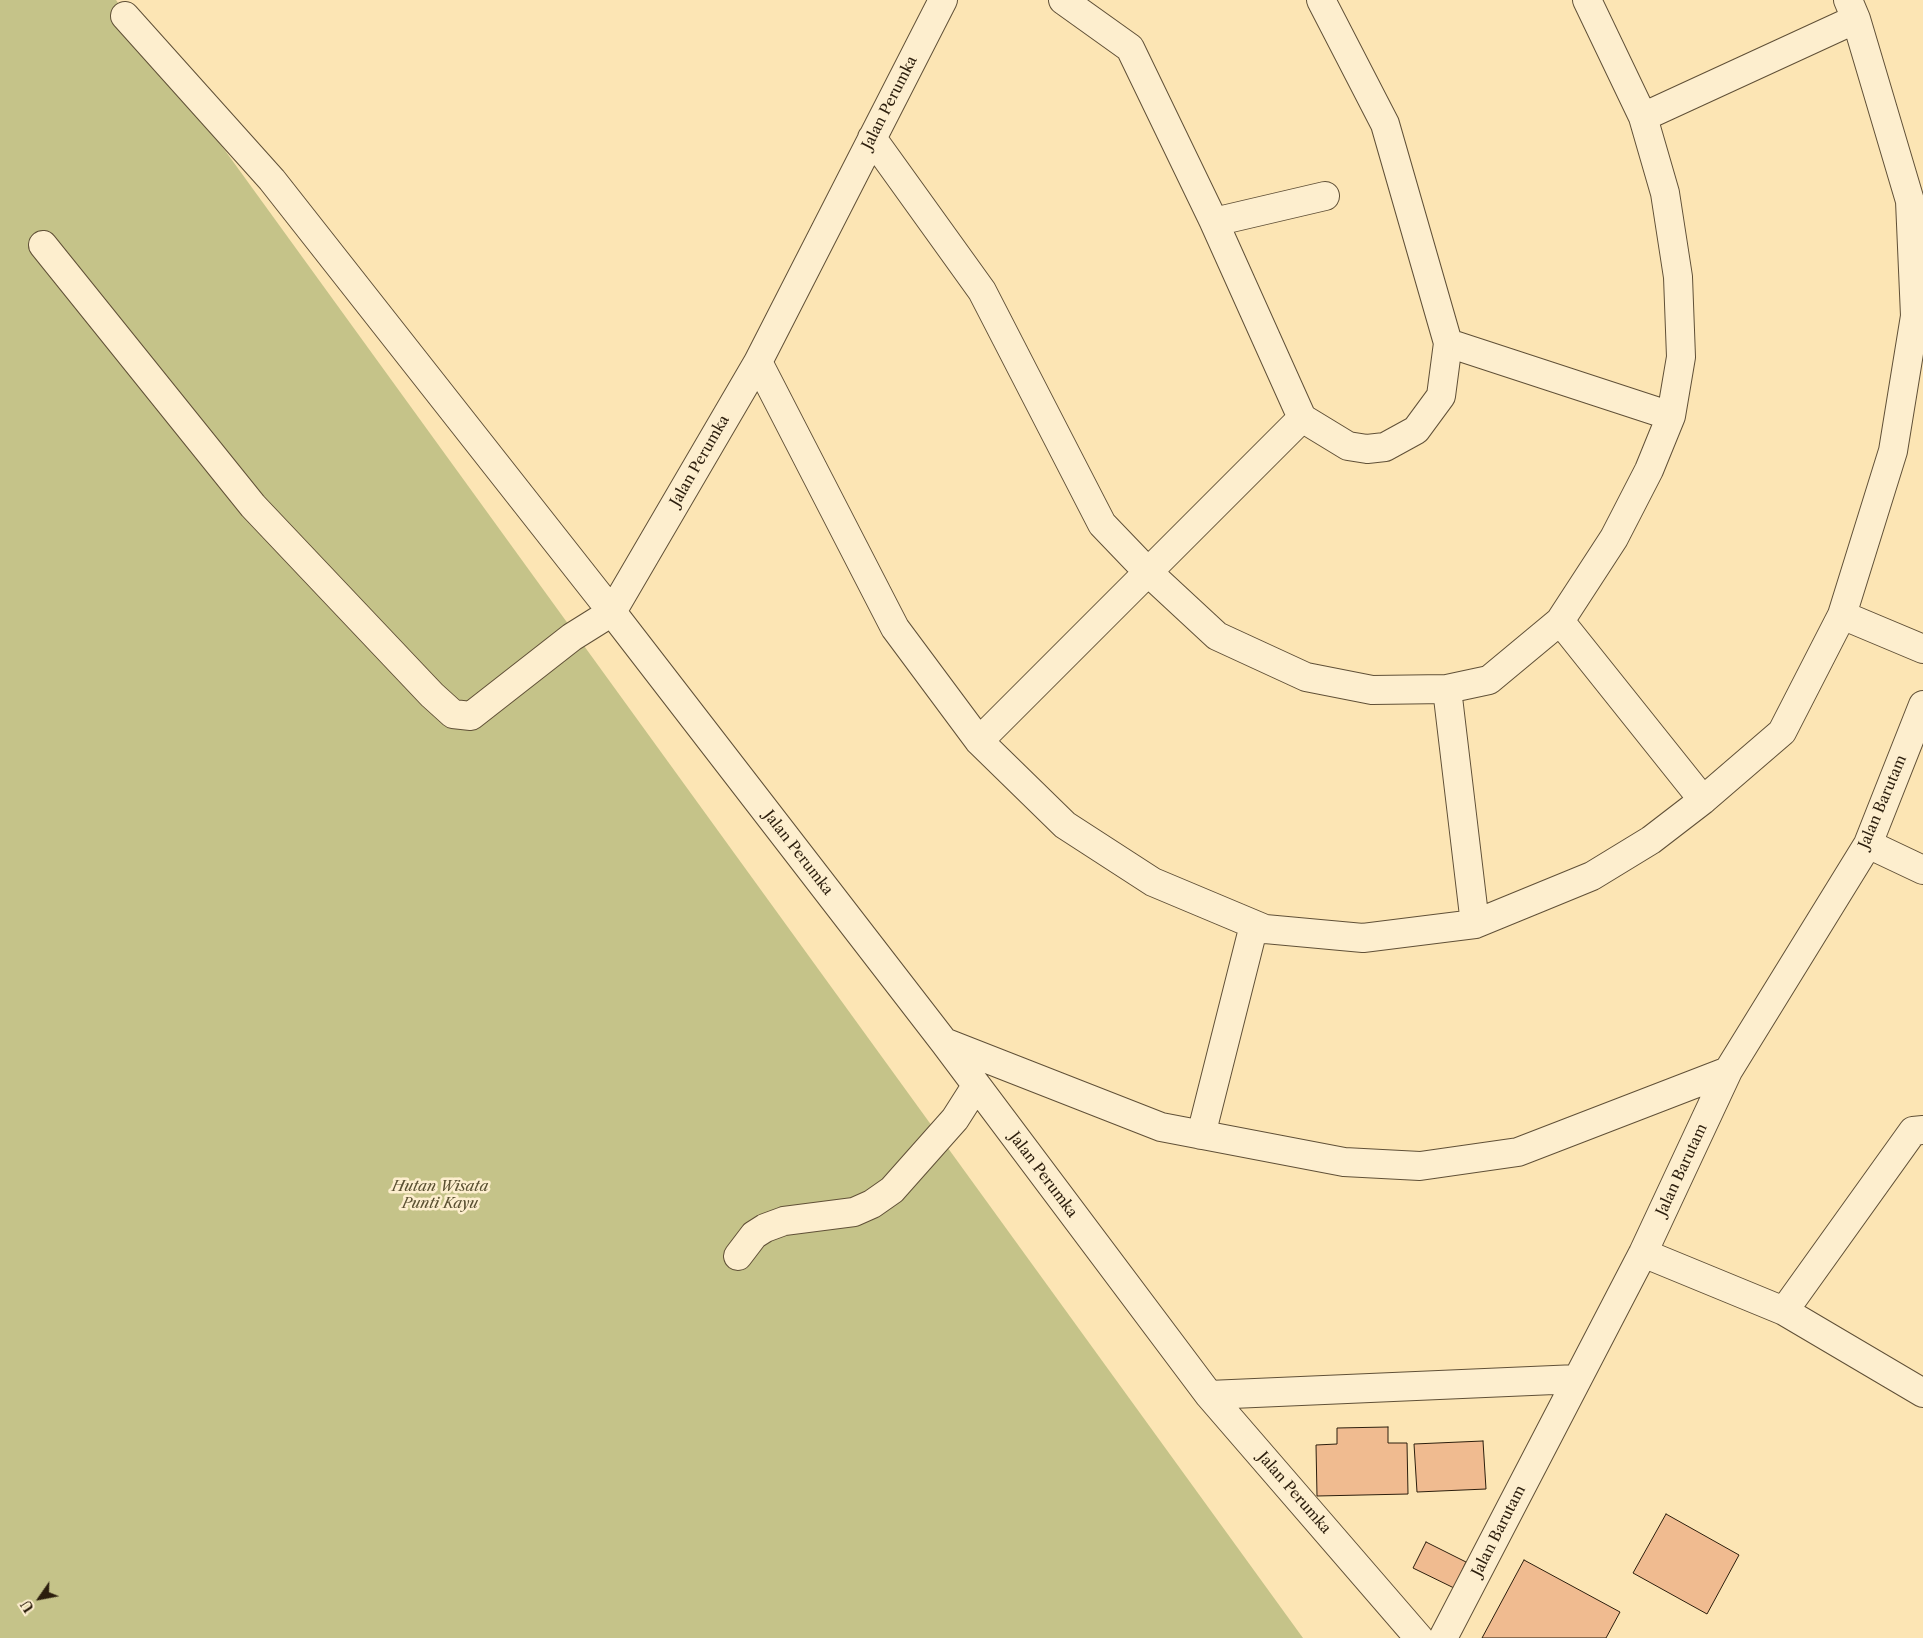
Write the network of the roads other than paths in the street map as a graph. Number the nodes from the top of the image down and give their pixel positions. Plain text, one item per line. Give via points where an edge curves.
1 (944, 0) edge
2 (1063, 0) edge
3 (1321, 0) edge
4 (1587, 0) edge
5 (123, 5) edge
6 (1852, 9) edge
7 (1642, 117) junction
8 (872, 138) junction
9 (1325, 196) dead end
10 (1214, 222) junction
11 (43, 245) dead end
12 (1448, 343) junction
13 (758, 362) junction
14 (1671, 416) junction
15 (1302, 418) junction
16 (1148, 572) junction
17 (612, 612) junction
18 (1842, 615) junction
19 (1560, 621) junction
20 (1923, 649) edge
21 (1447, 689) junction
22 (1923, 705) edge
23 (978, 741) junction
24 (1703, 800) junction
25 (1868, 844) junction
26 (1923, 870) edge
27 (1475, 924) junction
28 (1254, 925) junction
29 (944, 1042) junction
30 (1728, 1071) junction
31 (976, 1086) junction
32 (1923, 1130) edge
33 (1201, 1135) junction
34 (1643, 1253) junction
35 (738, 1256) dead end
36 (1784, 1311) junction
37 (1577, 1379) junction
38 (1923, 1393) edge
39 (1209, 1395) junction
40 (1419, 1638) edge
41 (1443, 1638) edge

1 - 8 street, Jalan Perumka
2 - 10 street via 1130,48
3 - 12 street via 1385,124
4 - 7 street
5 - 17 street via 272,180
6 - 7 street
6 - 18 street via 1910,201 1915,316 1893,451
7 - 14 street via 1665,193 1678,277 1681,357
8 - 13 street, Jalan Perumka
8 - 16 street via 982,291 1102,524
9 - 10 street
10 - 15 street
11 - 17 street via 253,506 432,695 454,714 471,716 572,636
12 - 14 street
12 - 15 street via 1441,396 1416,430 1385,447 1348,446
13 - 17 street, Jalan Perumka
13 - 23 street via 895,628
14 - 19 street via 1649,470 1614,538
15 - 16 street
16 - 21 street via 1217,636 1306,677 1372,690
16 - 23 street
17 - 29 street, Jalan Perumka
18 - 20 street
18 - 24 street via 1782,732
19 - 21 street via 1489,680
19 - 24 street
21 - 27 street
22 - 25 street, Jalan Barutam
23 - 28 street via 1065,825 1153,882
24 - 27 street via 1651,840 1592,876
25 - 26 street
25 - 30 street, Jalan Barutam
27 - 28 street via 1363,938 1265,929
28 - 33 street
29 - 31 street, Jalan Perumka
29 - 33 street via 1161,1127
30 - 33 street via 1518,1152 1420,1166 1344,1162
30 - 34 street, Jalan Barutam
31 - 35 street via 955,1119 892,1190 854,1212 784,1221 764,1228 754,1235
31 - 39 street, Jalan Perumka
32 - 36 street via 1913,1131
34 - 36 street
34 - 37 street, Jalan Barutam
36 - 38 street
37 - 39 street
37 - 41 street, Jalan Barutam
39 - 40 street, Jalan Perumka

